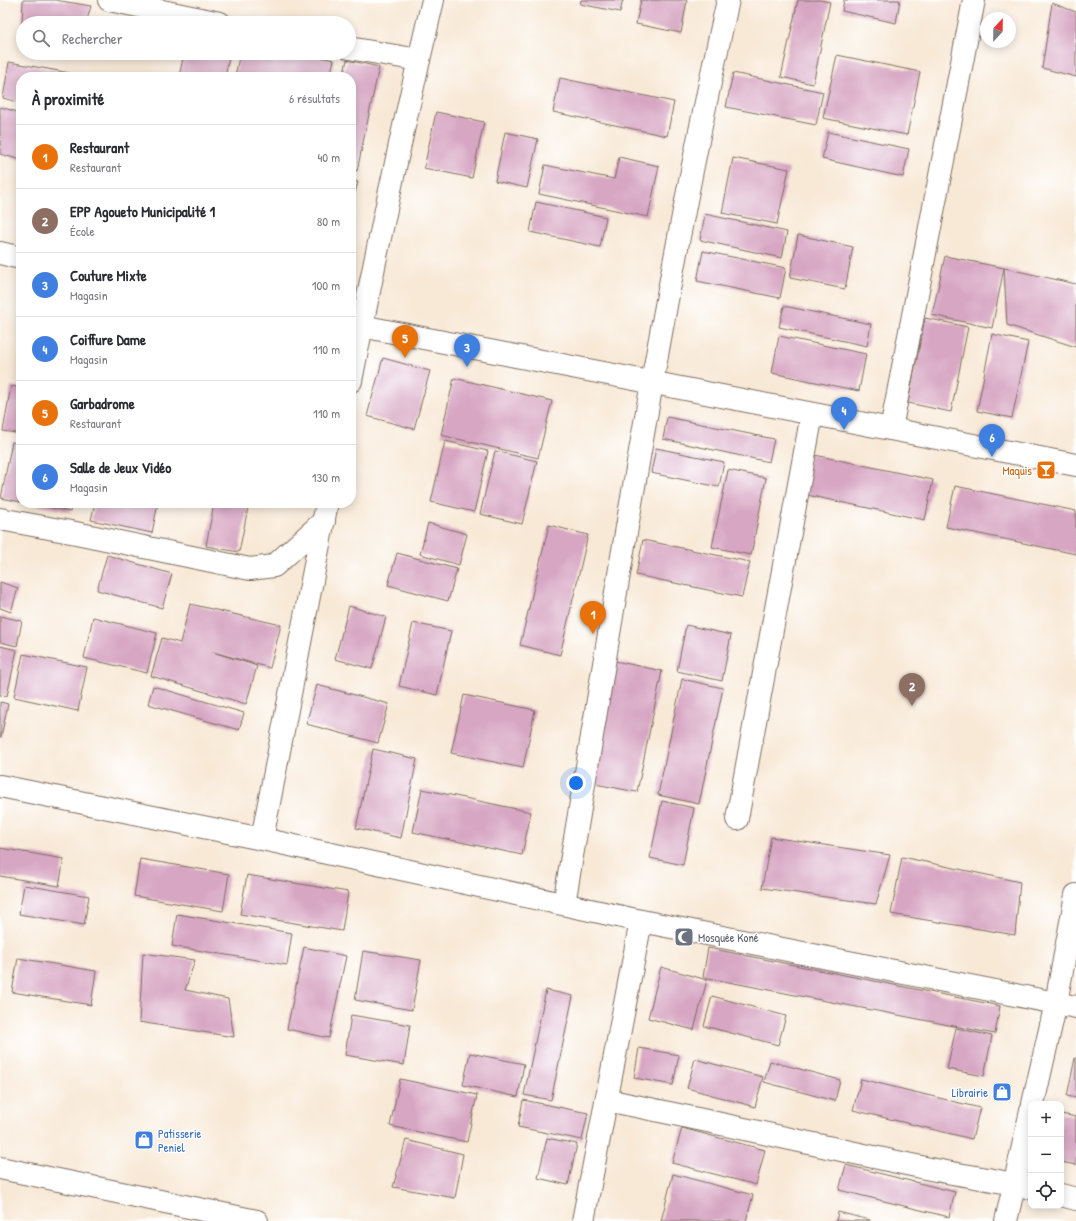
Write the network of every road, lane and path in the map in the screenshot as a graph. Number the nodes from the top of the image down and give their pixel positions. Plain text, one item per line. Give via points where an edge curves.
1 (109, 0) edge
2 (433, 0) edge
3 (728, 0) edge
4 (974, 0) edge
5 (186, 16) edge
6 (356, 49) edge
7 (419, 60) junction
8 (0, 253) edge
9 (16, 257) edge
10 (356, 325) edge
11 (652, 383) junction
12 (812, 414) junction
13 (890, 429) junction
14 (1076, 465) edge
15 (326, 512) edge
16 (0, 519) edge
17 (0, 786) edge
18 (737, 818) dead end
19 (262, 839) junction
20 (1076, 894) edge
21 (564, 904) junction
22 (641, 921) junction
23 (1066, 1005) edge
24 (606, 1100) junction
25 (1034, 1101) edge
26 (1028, 1137) edge
27 (0, 1168) edge
28 (1023, 1186) edge
29 (1064, 1196) edge
30 (1076, 1199) edge
31 (257, 1221) edge
32 (583, 1221) edge
33 (1006, 1221) edge

1 - 5 street
2 - 7 street
3 - 11 street
4 - 13 street
6 - 7 street
7 - 10 street
8 - 9 street
10 - 11 street
11 - 12 street
11 - 21 street
12 - 13 street
12 - 18 street
13 - 14 street
15 - 16 street via 274,566 250,569
15 - 19 street
17 - 19 street
19 - 21 street
20 - 23 street
21 - 22 street
22 - 23 street
22 - 24 street
23 - 25 street
24 - 28 street
24 - 32 street
26 - 28 street
27 - 31 street
28 - 33 street
29 - 30 street

